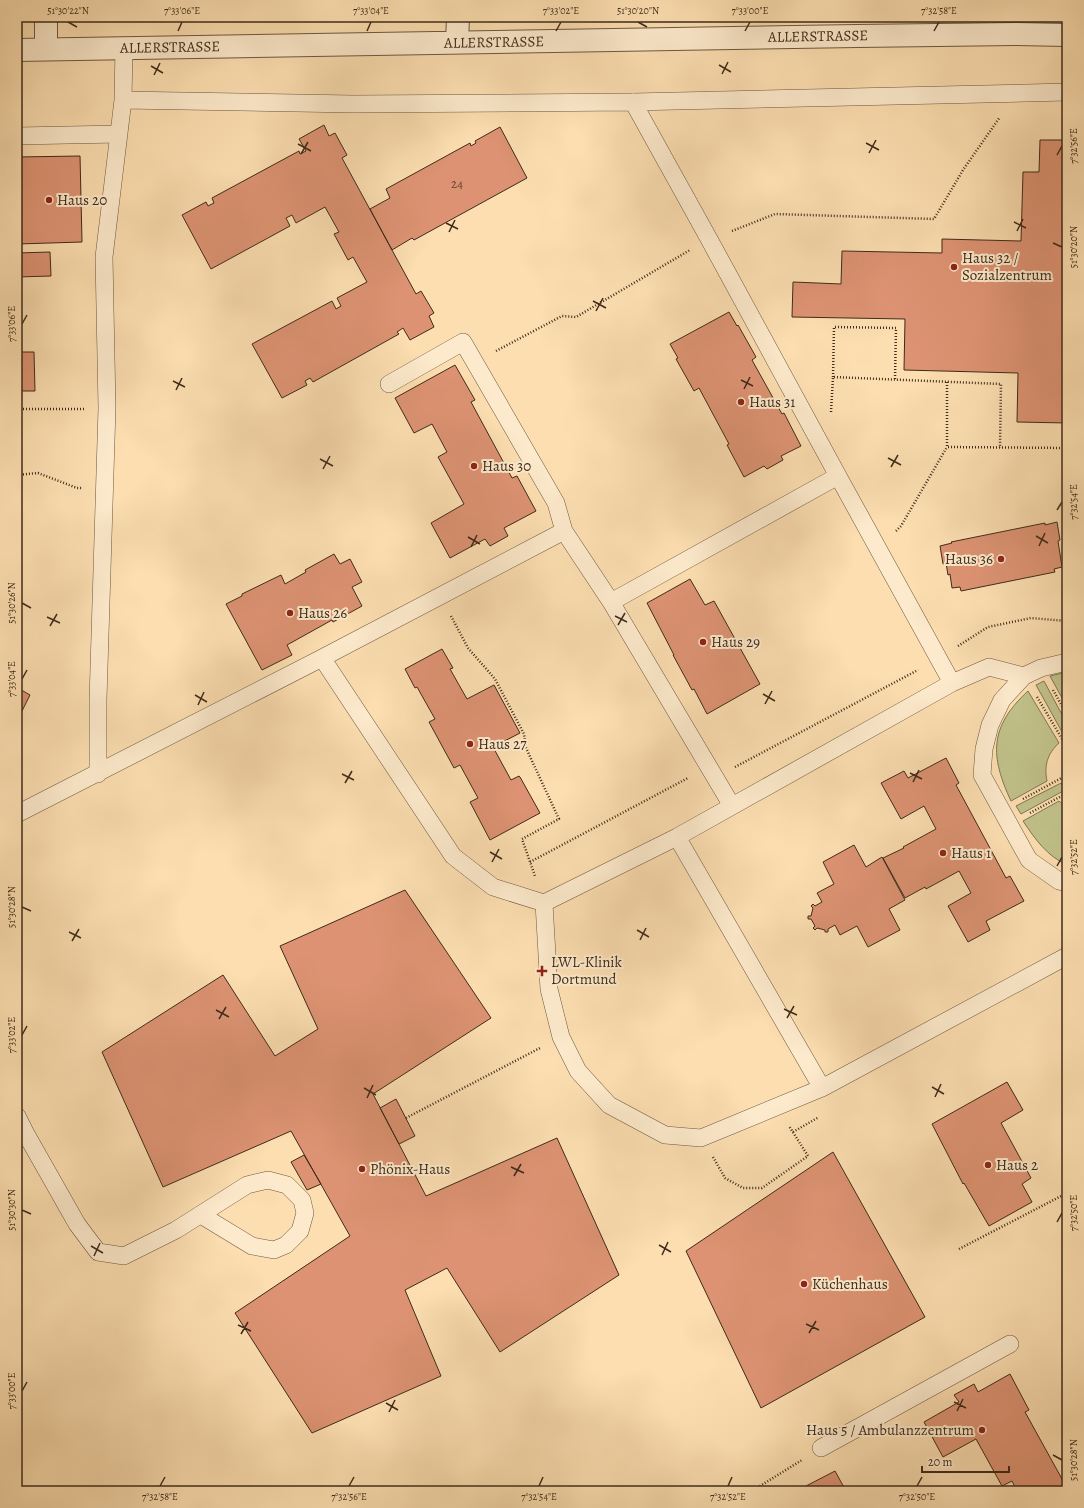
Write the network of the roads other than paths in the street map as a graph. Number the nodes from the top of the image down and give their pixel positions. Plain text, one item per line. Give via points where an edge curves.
1 (46, 17) edge
2 (458, 17) edge
3 (1067, 35) edge
4 (457, 42) junction
5 (124, 48) junction
6 (46, 49) junction
7 (17, 50) edge
8 (1067, 92) edge
9 (123, 100) junction
10 (633, 102) junction
11 (119, 134) junction
12 (17, 136) edge
13 (389, 384) dead end
14 (838, 476) junction
15 (564, 531) junction
16 (611, 602) junction
17 (322, 658) junction
18 (1067, 662) edge
19 (1024, 676) junction
20 (952, 683) junction
21 (98, 774) junction
22 (732, 806) junction
23 (17, 814) edge
24 (677, 837) junction
25 (1067, 883) edge
26 (544, 903) junction
27 (1067, 956) edge
28 (822, 1088) junction
29 (17, 1116) edge
30 (201, 1215) junction
31 (1010, 1344) dead end
32 (821, 1448) road end

1 - 6 street
2 - 4 street
3 - 4 street, ALLERSTRASSE
4 - 5 street, ALLERSTRASSE
5 - 6 street, ALLERSTRASSE
5 - 9 lane
6 - 7 street, ALLERSTRASSE
8 - 10 lane
9 - 10 lane via 353,104
9 - 11 lane
10 - 14 lane via 710,238
11 - 12 lane
11 - 21 lane via 104,257 106,408
13 - 15 lane via 463,342 556,503
14 - 16 lane
14 - 20 lane
15 - 16 lane
15 - 17 lane
16 - 22 lane
17 - 21 lane
17 - 26 lane via 453,856 493,887
18 - 19 lane via 1041,668
19 - 20 lane via 989,667
19 - 25 lane via 1002,700 990,724 984,749 982,775 1029,860 1059,881
20 - 22 lane
21 - 23 lane
22 - 24 lane
24 - 26 lane
24 - 28 lane
26 - 28 lane via 549,989 561,1037 578,1071 609,1105 665,1135 701,1138
27 - 28 lane
29 - 30 lane via 77,1224 98,1252 124,1256
30 - 30 lane via 247,1185 268,1180 287,1184 302,1200 306,1213 300,1231 286,1245 274,1250 252,1246
31 - 32 lane

